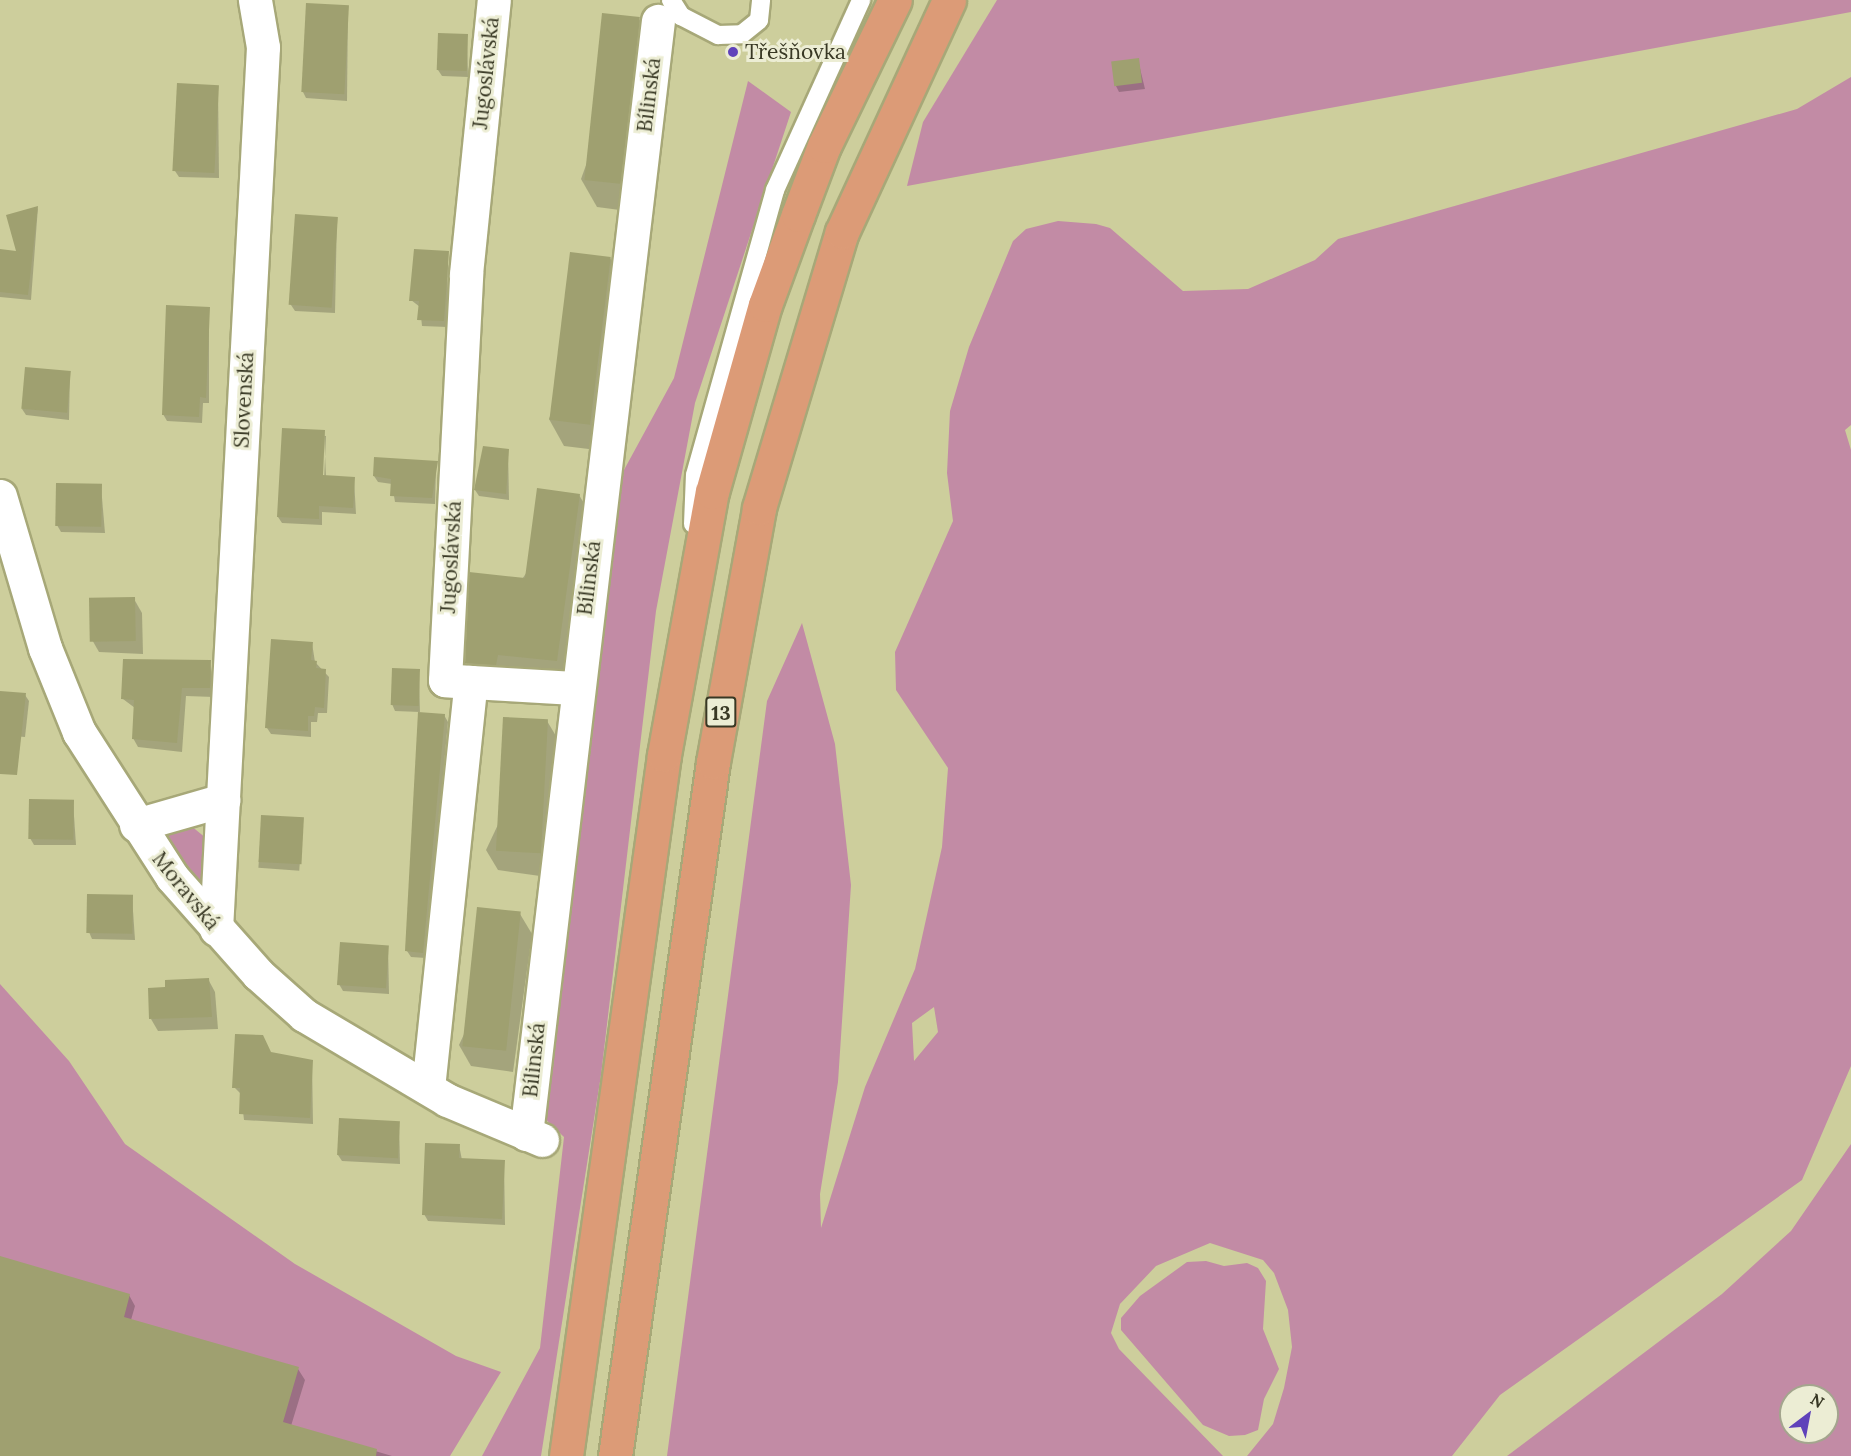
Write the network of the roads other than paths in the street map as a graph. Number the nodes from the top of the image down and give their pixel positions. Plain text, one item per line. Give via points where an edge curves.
1 (255, 0) edge
2 (494, 0) edge
3 (761, 0) edge
4 (861, 0) edge
5 (895, 0) edge
6 (949, 0) edge
7 (665, 11) edge
8 (0, 496) edge
9 (690, 591) junction
10 (471, 682) junction
11 (575, 688) junction
12 (223, 800) junction
13 (136, 825) junction
14 (216, 929) junction
15 (428, 1088) junction
16 (534, 1137) joint
17 (566, 1456) edge
18 (615, 1456) edge

1 - 12 street, Slovenská via 263,47
2 - 10 street, Jugoslávská via 466,274 445,680
3 - 7 lane, Bílinská via 759,20 742,34 718,35
4 - 9 lane via 775,190 733,333 695,475
5 - 9 highway, 13 via 824,146 765,305
6 - 18 highway, 13 via 842,232 759,508 713,762
7 - 11 street, Bílinská
8 - 13 street, Moravská via 45,648 79,732
9 - 17 highway, 13
10 - 11 street
10 - 15 street
11 - 16 street, Bílinská
12 - 13 street
12 - 14 street, Slovenská
13 - 14 street, Moravská
14 - 15 street, Moravská via 303,1015
15 - 16 street, Moravská

